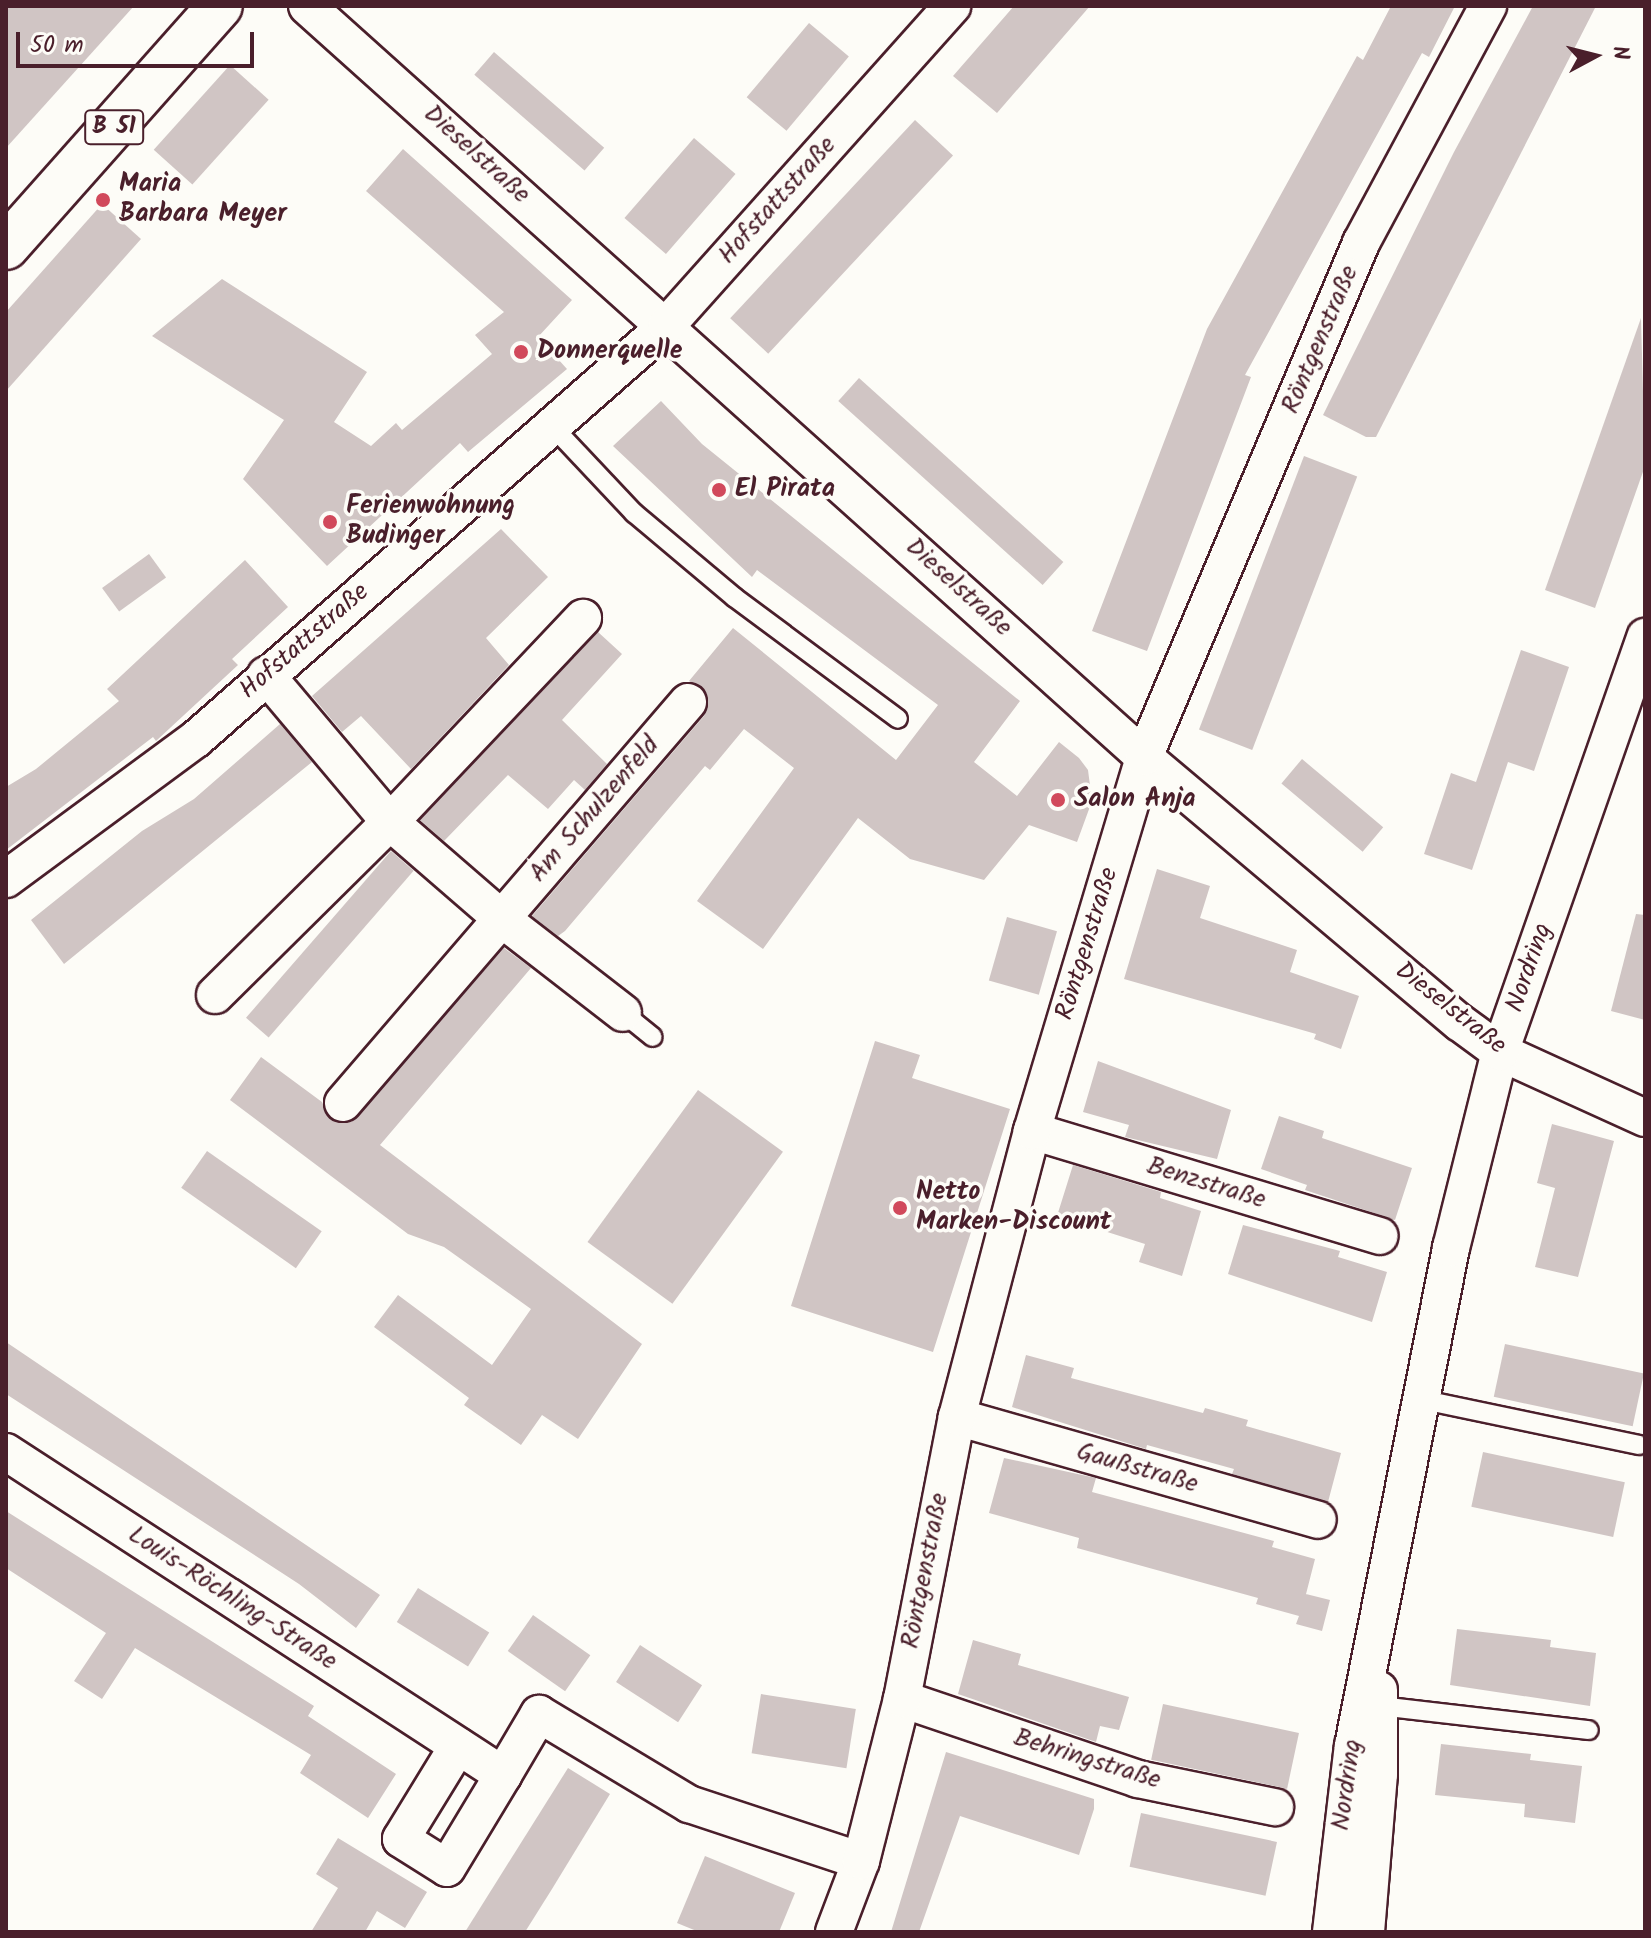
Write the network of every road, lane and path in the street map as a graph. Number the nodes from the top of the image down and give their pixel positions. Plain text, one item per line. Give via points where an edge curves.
1 (220, 6) edge
2 (952, 6) edge
3 (1488, 6) edge
4 (327, 12) edge
5 (6, 247) edge
6 (667, 325) junction
7 (552, 426) junction
8 (583, 618) dead end
9 (1645, 637) edge
10 (266, 675) junction
11 (688, 702) dead end
12 (898, 719) dead end
13 (1144, 757) junction
14 (390, 822) junction
15 (6, 879) edge
16 (502, 919) junction
17 (215, 995) dead end
18 (623, 1013) joint
19 (653, 1037) dead end
20 (1500, 1052) junction
21 (343, 1103) dead end
22 (1645, 1118) edge
23 (1032, 1131) junction
24 (1380, 1236) dead end
25 (1419, 1399) junction
26 (957, 1417) junction
27 (1639, 1445) dead end
28 (6, 1452) edge
29 (1318, 1520) dead end
30 (1377, 1640) junction
31 (902, 1699) junction
32 (1380, 1706) junction
33 (1589, 1730) dead end
34 (458, 1746) junction
35 (503, 1775) junction
36 (1275, 1807) dead end
37 (861, 1861) junction
38 (834, 1932) edge
39 (1331, 1932) edge
40 (1366, 1932) edge

1 - 5 main road, B 51
2 - 6 street, Hofstattstraße
3 - 13 street, Röntgenstraße via 1361,243
4 - 6 street, Dieselstraße
6 - 7 street, Hofstattstraße
6 - 13 street, Dieselstraße
7 - 10 street, Hofstattstraße
7 - 12 lane via 634,513 734,597
8 - 14 street
9 - 20 street, Nordring
10 - 14 street
10 - 15 street, Hofstattstraße via 196,739
11 - 16 street, Am Schulzenfeld
13 - 20 street, Dieselstraße
13 - 23 street, Röntgenstraße
14 - 16 street
14 - 17 street
16 - 18 street
16 - 21 street, Am Schulzenfeld
18 - 19 lane
20 - 22 street, Dieselstraße
20 - 25 street, Nordring
23 - 24 street, Benzstraße
23 - 26 street, Röntgenstraße
25 - 27 lane
25 - 30 street, Nordring
26 - 29 street, Gaußstraße
26 - 31 street, Röntgenstraße
28 - 34 street, Louis-Röchling-Straße
30 - 32 street, Nordring
30 - 39 street, Nordring via 1344,1799
31 - 36 street, Behringstraße via 1138,1779
31 - 37 street, Röntgenstraße
32 - 33 lane, Nordring
32 - 40 street, Nordring
34 - 35 street, Louis-Röchling-Straße
34 - 35 street via 401,1839 447,1868
35 - 37 street via 539,1714 689,1804
37 - 38 street, Röntgenstraße

